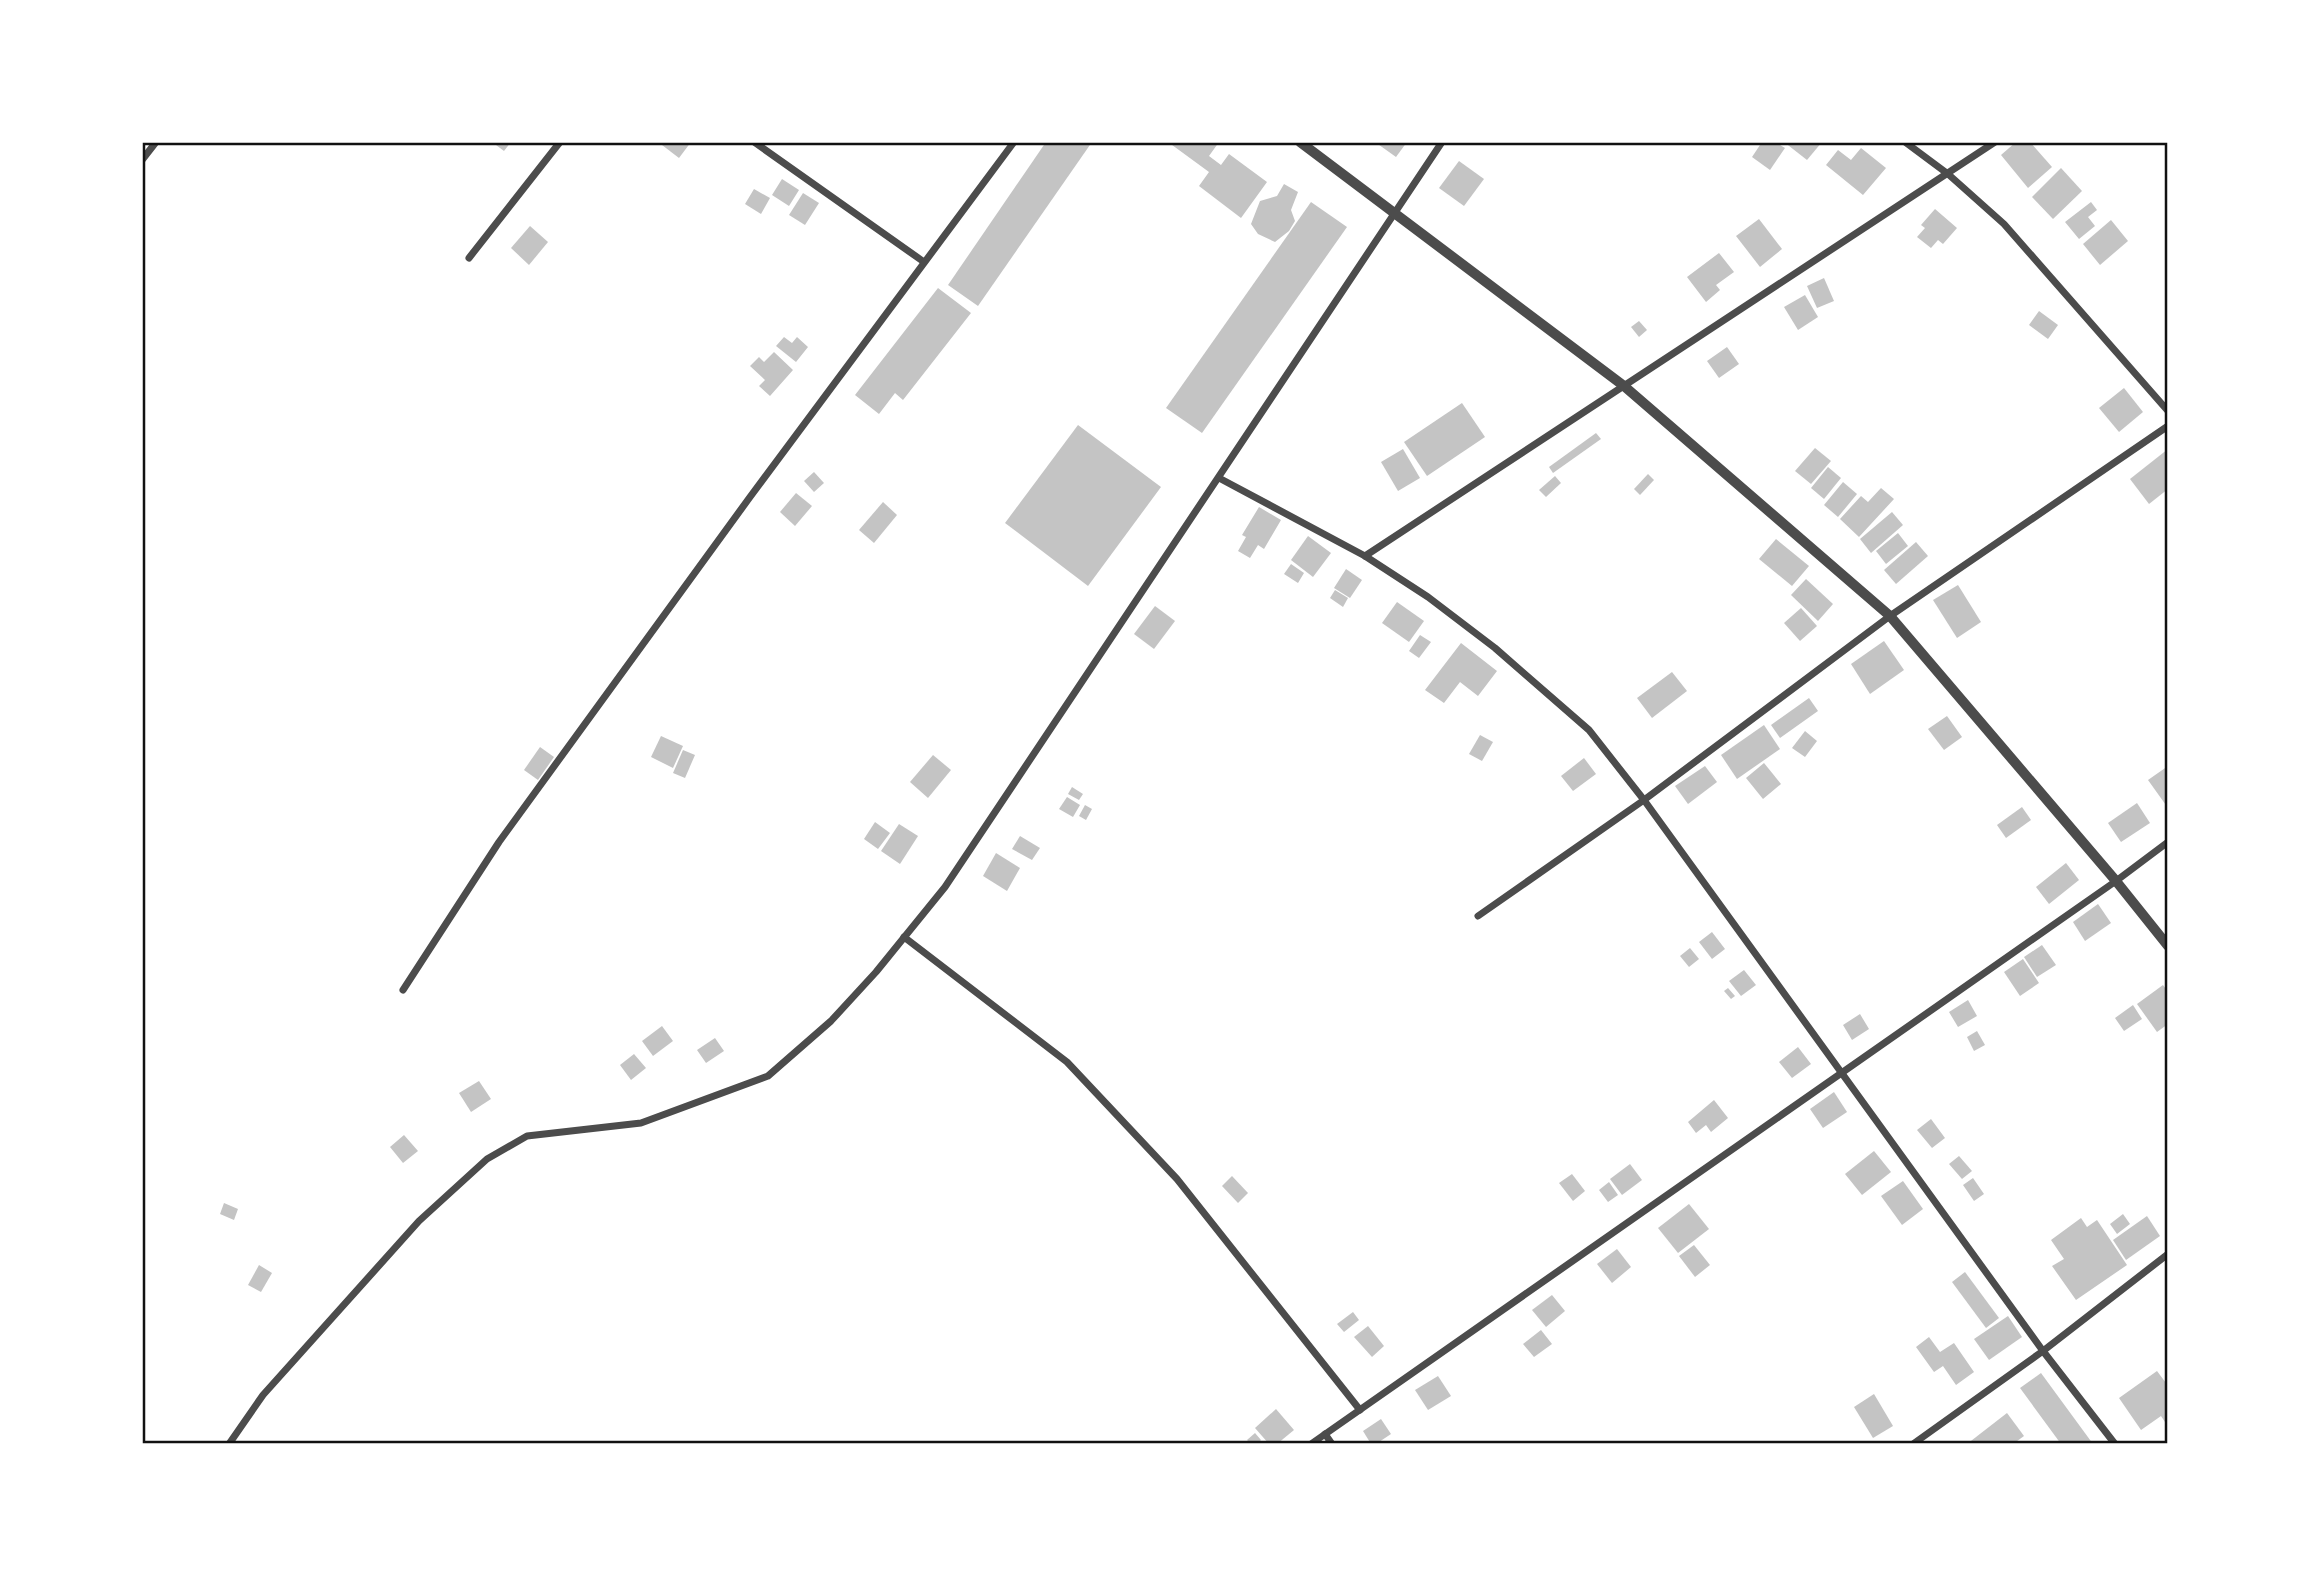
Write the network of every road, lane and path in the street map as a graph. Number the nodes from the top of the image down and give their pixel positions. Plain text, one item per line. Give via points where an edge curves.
1 (156, 142) edge
2 (560, 142) edge
3 (754, 142) edge
4 (1014, 142) edge
5 (1300, 142) edge
6 (1442, 142) edge
7 (1905, 142) edge
8 (1995, 142) edge
9 (142, 160) edge
10 (1948, 174) junction
11 (1395, 212) junction
12 (469, 258) dead end
13 (924, 262) junction
14 (1624, 386) junction
15 (2168, 411) edge
16 (2168, 426) edge
17 (1219, 478) junction
18 (1365, 556) junction
19 (1890, 616) junction
20 (1644, 800) junction
21 (2168, 842) edge
22 (2116, 881) junction
23 (1478, 916) dead end
24 (904, 937) junction
25 (2168, 946) edge
26 (403, 990) dead end
27 (1843, 1072) junction
28 (2168, 1254) edge
29 (2043, 1351) junction
30 (1360, 1410) junction
31 (1325, 1434) junction
32 (229, 1444) edge
33 (1311, 1444) edge
34 (1332, 1444) edge
35 (1913, 1444) edge
36 (2115, 1444) edge

1 - 9 street
2 - 12 street
3 - 13 street
4 - 13 street
5 - 11 street
6 - 11 street
7 - 10 street
8 - 10 street
10 - 14 street
10 - 15 street via 2004,224
11 - 14 street
11 - 17 street
13 - 26 street via 499,842
14 - 18 street
14 - 19 street
16 - 19 street
17 - 18 street
17 - 24 street via 945,887
18 - 20 street via 1428,597 1548,692 1589,730
19 - 20 street
19 - 22 street
20 - 23 street
20 - 27 street
21 - 22 street
22 - 25 street
22 - 27 street
24 - 30 street via 1076,1072 1177,1179
24 - 32 street via 831,1021 768,1076 641,1123 527,1136 487,1159 418,1221 263,1395
27 - 29 street
27 - 30 street
28 - 29 street
29 - 35 street
29 - 36 street
30 - 31 street
31 - 33 street
31 - 34 street

